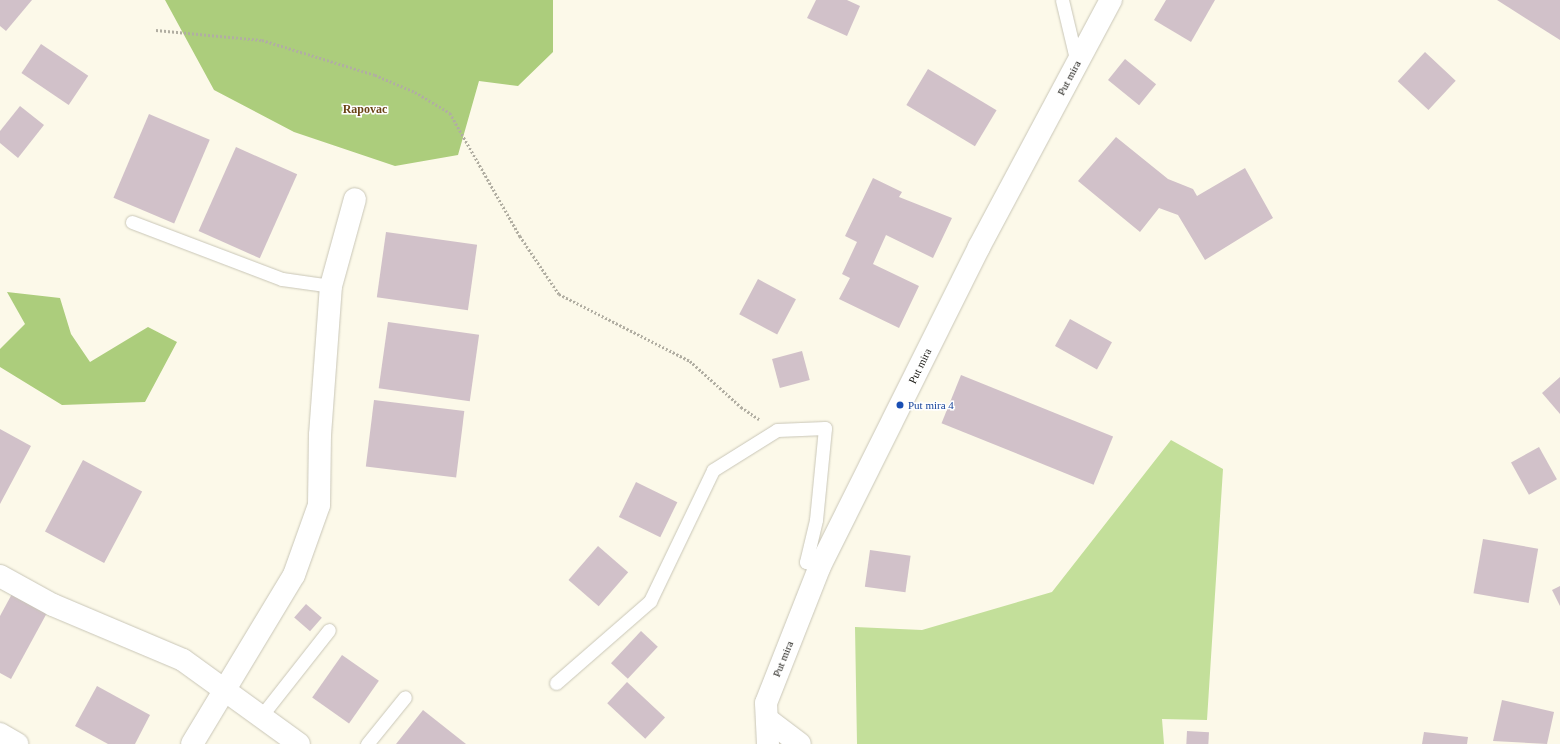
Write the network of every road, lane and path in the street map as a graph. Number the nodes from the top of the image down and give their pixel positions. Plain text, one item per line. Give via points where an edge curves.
1 (1062, 0) edge
2 (1111, 0) edge
3 (156, 30) dead end
4 (1077, 63) junction
5 (355, 199) dead end
6 (132, 222) dead end
7 (331, 286) junction
8 (777, 430) junction
9 (820, 566) junction
10 (0, 576) edge
11 (329, 630) dead end
12 (556, 683) dead end
13 (224, 689) junction
14 (405, 697) dead end
15 (262, 715) junction
16 (767, 719) junction
17 (0, 734) edge
18 (17, 744) edge
19 (192, 744) edge
20 (299, 744) edge
21 (367, 744) edge
22 (768, 744) edge
23 (800, 744) edge

1 - 4 lane
2 - 4 street, Put mira
3 - 8 path via 262,40 375,75 415,92 450,113 520,236 559,294 690,361 741,407
4 - 9 street, Put mira via 979,247
5 - 7 street
6 - 7 lane via 282,279
7 - 13 street via 320,435 319,505 294,575
8 - 9 lane via 825,428 816,520 806,562
8 - 12 lane via 713,470 650,601
9 - 16 street, Put mira via 766,703
10 - 13 street via 53,605 183,660
11 - 15 lane
13 - 15 street
13 - 19 street
14 - 21 lane
15 - 20 street
16 - 22 street, Put mira
16 - 23 street
17 - 18 street

